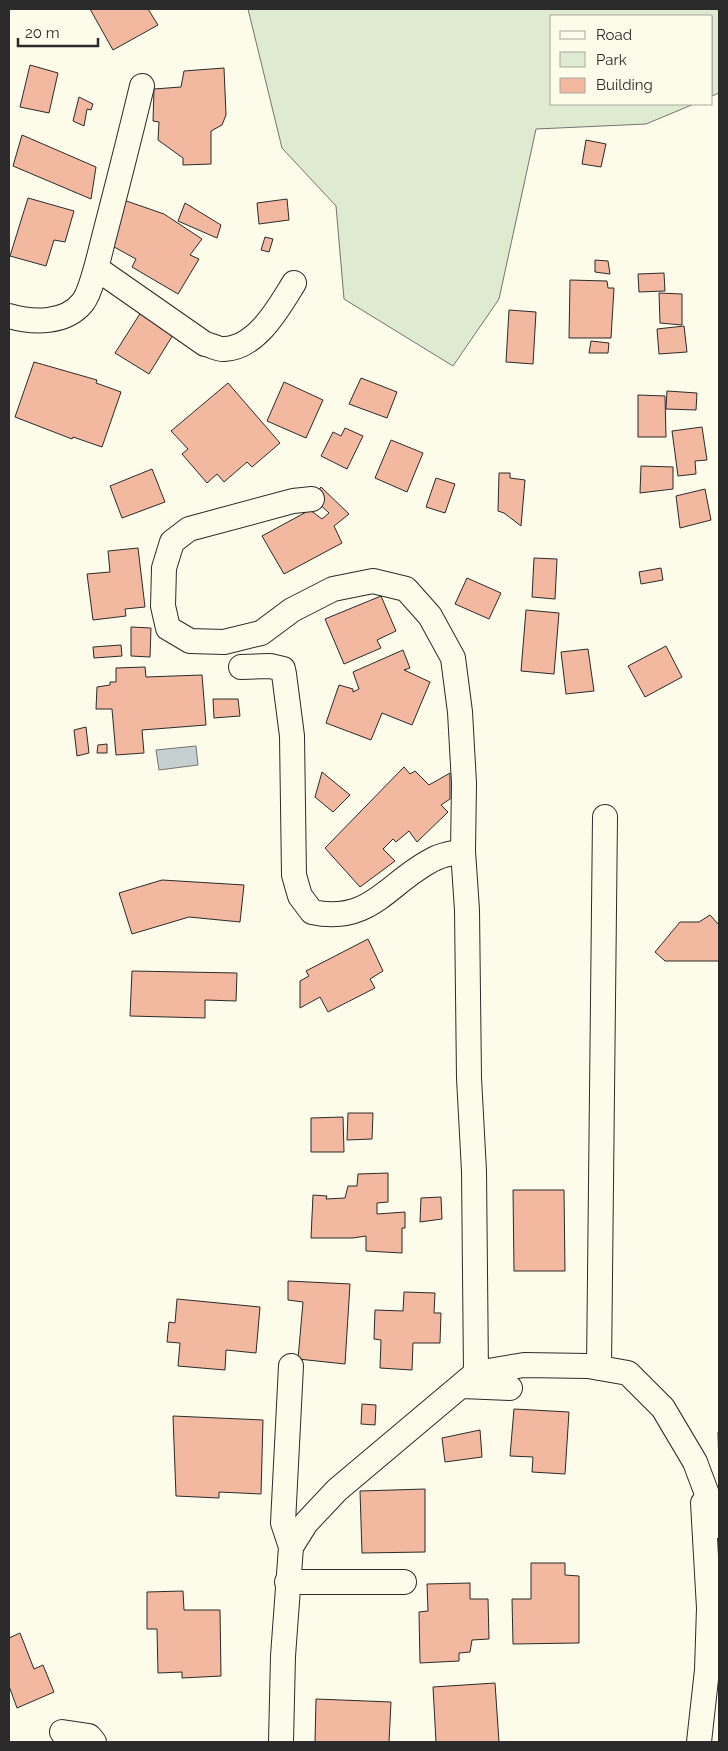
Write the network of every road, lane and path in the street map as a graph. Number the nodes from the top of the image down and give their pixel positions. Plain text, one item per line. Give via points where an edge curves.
1 (142, 86) dead end
2 (96, 268) junction
3 (294, 283) dead end
4 (9, 316) edge
5 (312, 499) dead end
6 (242, 667) dead end
7 (605, 817) dead end
8 (463, 851) junction
9 (291, 1366) dead end
10 (599, 1368) junction
11 (469, 1380) junction
12 (510, 1388) dead end
13 (695, 1462) junction
14 (719, 1526) edge
15 (291, 1547) junction
16 (287, 1582) junction
17 (404, 1582) dead end
18 (62, 1732) dead end
19 (94, 1742) edge
20 (281, 1742) edge
21 (699, 1742) edge

1 - 2 street
2 - 3 street via 205,344 224,350 250,341 274,315
2 - 4 street via 83,302 68,314 51,320 31,321
5 - 8 street via 293,500 189,529 172,542 164,568 164,606 168,628 190,641 224,642 261,633 292,610 333,589 373,581 406,589 430,616 453,658 464,783
6 - 8 street via 283,669 292,736 294,875 300,896 312,912 342,916 365,908 409,874 437,858
7 - 10 street
8 - 11 street via 474,1171
9 - 15 street via 283,1523
10 - 11 street via 524,1365
10 - 13 street via 628,1373 664,1408
11 - 12 street
11 - 15 street via 337,1490 306,1523
13 - 14 street
13 - 21 street via 704,1509 709,1608 707,1670
15 - 16 street
16 - 17 street
16 - 20 street
18 - 19 street via 89,1736

